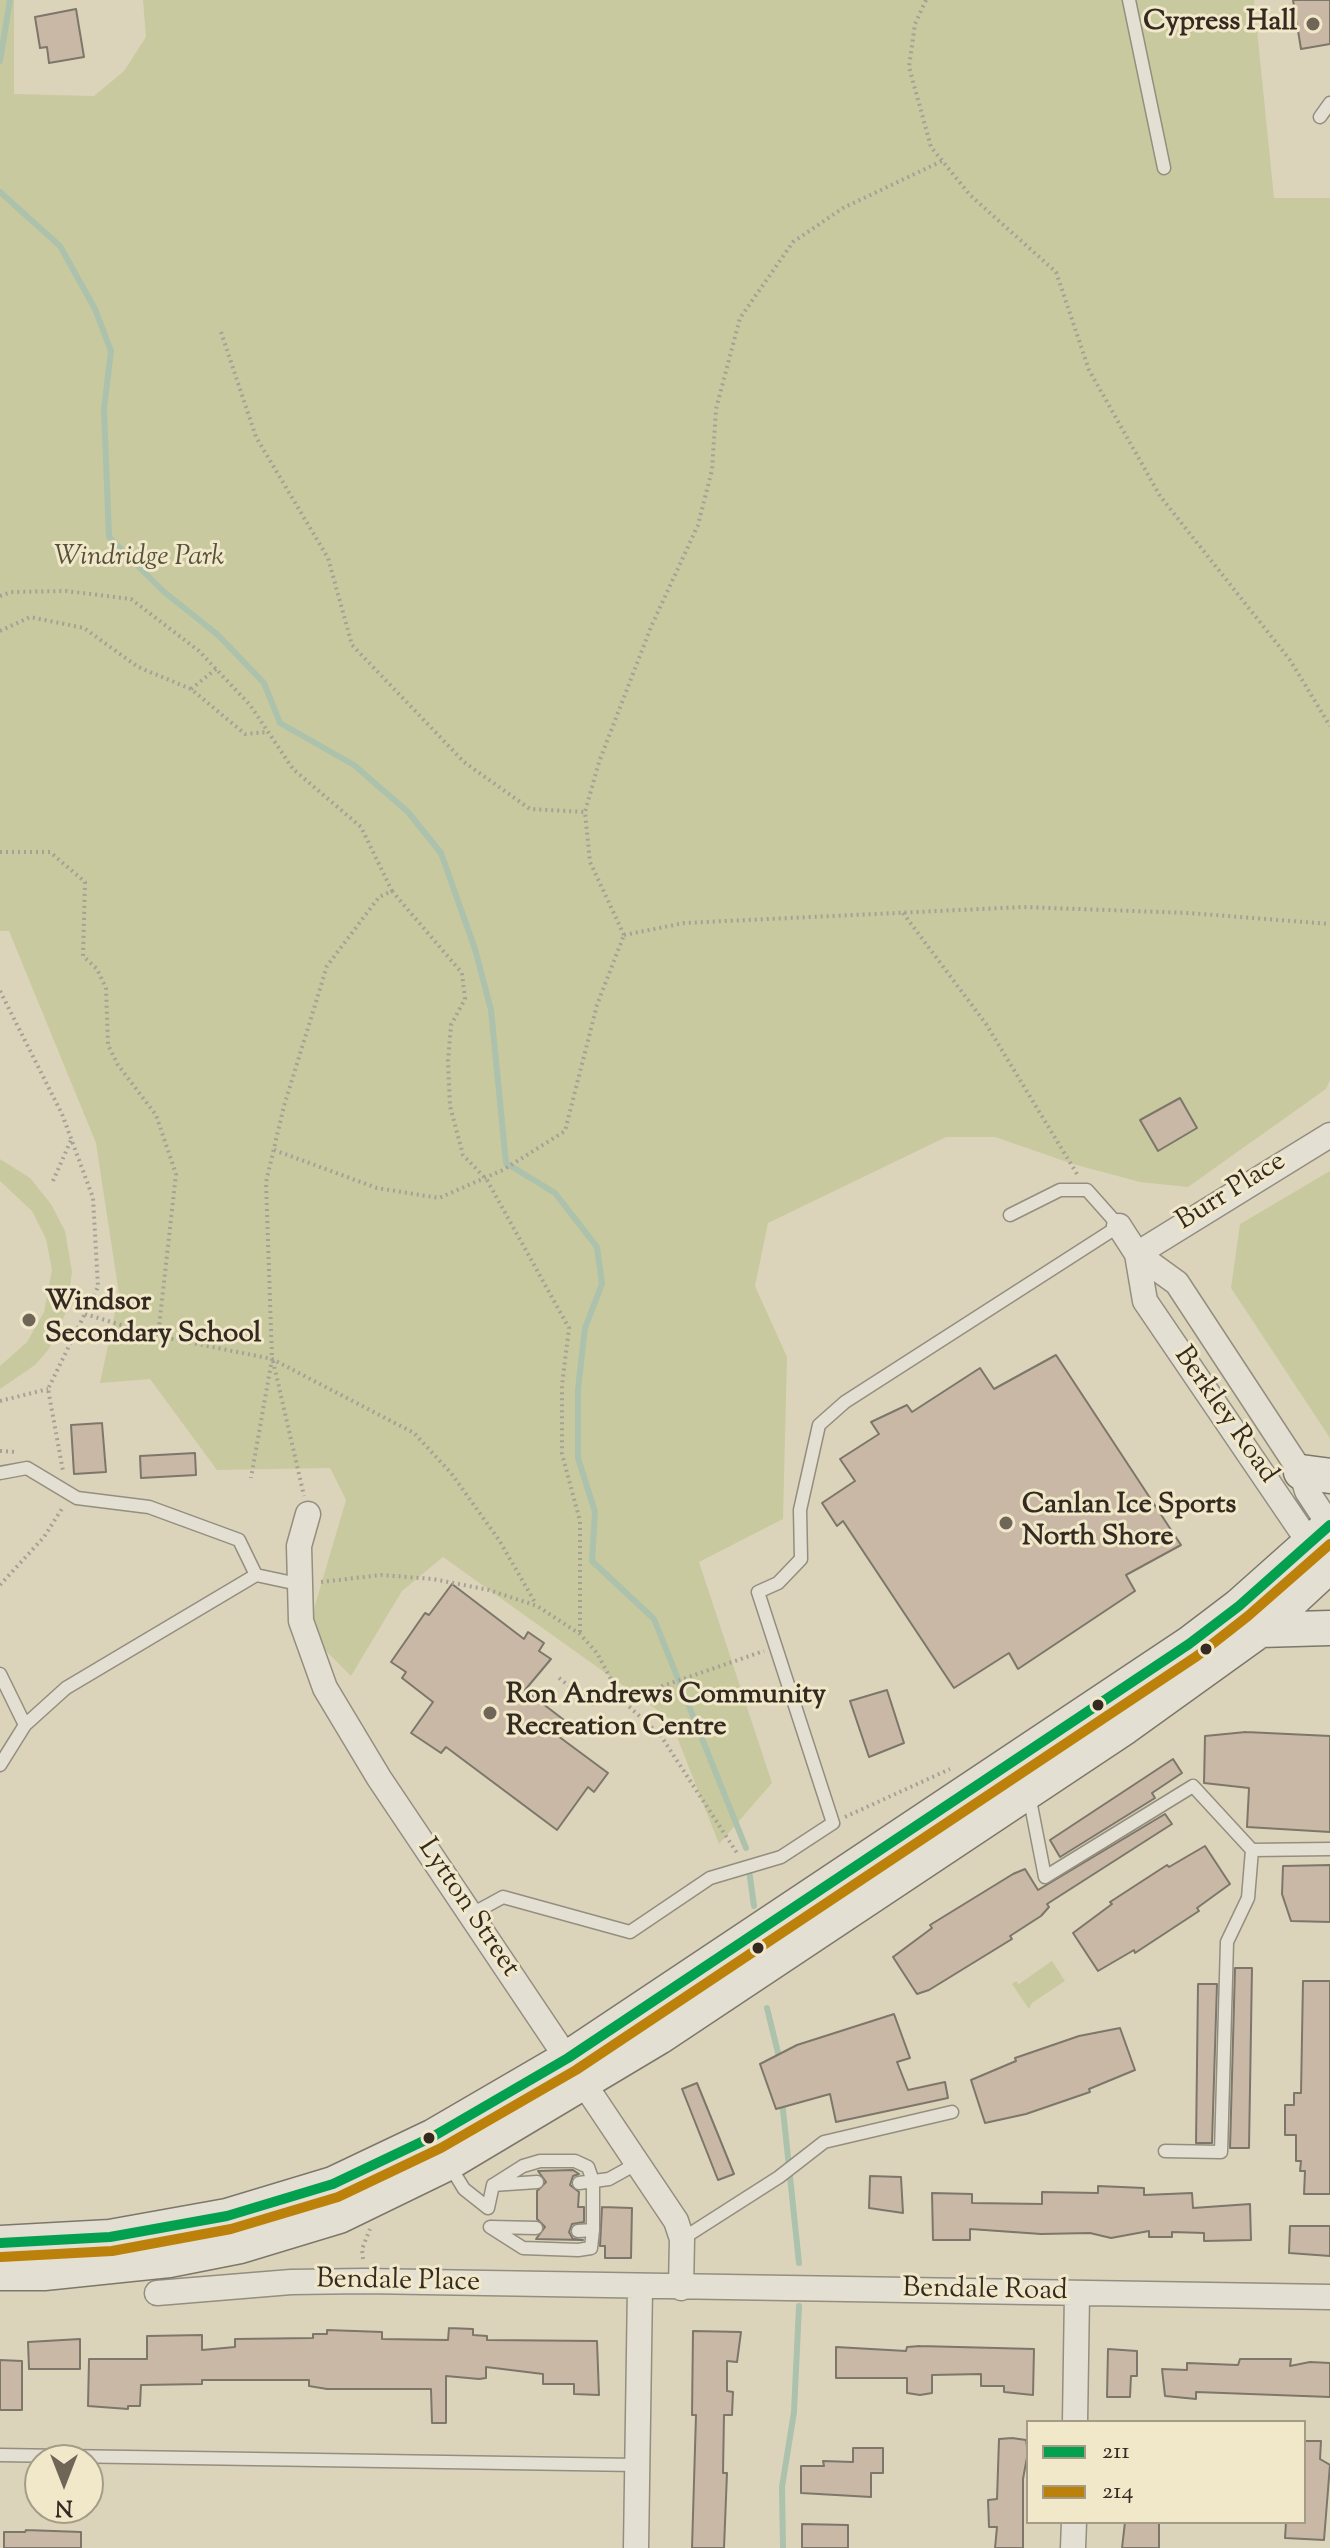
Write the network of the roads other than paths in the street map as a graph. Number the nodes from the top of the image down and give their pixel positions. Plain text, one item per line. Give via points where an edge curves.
1 (1129, 0) edge
2 (1330, 103) edge
3 (1320, 117) dead end
4 (1164, 168) dead end
5 (1330, 1135) edge
6 (1010, 1215) dead end
7 (1119, 1226) junction
8 (1137, 1254) junction
9 (0, 1473) edge
10 (1316, 1474) edge
11 (308, 1514) road end
12 (1327, 1546) edge
13 (256, 1575) junction
14 (298, 1584) junction
15 (1330, 1628) edge
16 (1260, 1630) junction
17 (0, 1674) edge
18 (25, 1725) junction
19 (0, 1765) edge
20 (1028, 1789) junction
21 (1330, 1849) edge
22 (1252, 1850) junction
23 (470, 1915) junction
24 (576, 2071) junction
25 (952, 2112) dead end
26 (1165, 2151) dead end
27 (448, 2163) junction
28 (636, 2164) junction
29 (593, 2181) junction
30 (537, 2182) dead end
31 (579, 2183) dead end
32 (493, 2185) junction
33 (488, 2208) junction
34 (490, 2227) junction
35 (536, 2228) dead end
36 (593, 2230) junction
37 (578, 2231) dead end
38 (682, 2239) junction
39 (0, 2243) edge
40 (0, 2273) edge
41 (640, 2287) junction
42 (681, 2288) junction
43 (157, 2293) dead end
44 (1077, 2294) junction
45 (1330, 2297) edge
46 (1075, 2420) edge
47 (0, 2455) edge
48 (636, 2465) junction
49 (1074, 2524) edge
50 (636, 2548) edge
51 (1073, 2548) edge

1 - 4 lane
2 - 3 lane
5 - 8 street, Burr Place
6 - 7 lane via 1060,1190 1087,1190
7 - 8 street, Berkley Road
7 - 23 lane via 845,1402 819,1425 800,1510 801,1559 778,1583 758,1592 833,1823 781,1857 710,1878 630,1932 503,1897
8 - 10 street, Berkley Road via 1177,1283
8 - 12 street, Berkley Road via 1145,1301
9 - 13 lane via 27,1468 77,1498 149,1507 239,1540
10 - 12 street, Berkley Road via 1307,1491
11 - 14 street, Lytton Street via 299,1546
12 - 16 main road
12 - 24 main road
13 - 14 lane
13 - 18 lane via 66,1688
14 - 23 street, Lytton Street via 301,1621 325,1688
15 - 16 main road
16 - 20 main road
17 - 18 lane
18 - 19 lane
20 - 22 lane via 1045,1877 1193,1786
20 - 24 main road via 659,2037
21 - 22 lane
22 - 26 lane via 1248,1898 1227,1942 1221,2152
23 - 24 street, Lytton Street
24 - 27 main road
24 - 28 street, Lytton Street
24 - 39 main road via 333,2184 227,2216 139,2232
25 - 38 lane via 824,2142
27 - 33 lane via 464,2189
27 - 40 main road via 339,2216 240,2246 169,2260
28 - 29 lane via 609,2179
28 - 38 street, Lytton Street via 676,2221
29 - 31 lane
29 - 32 lane via 588,2167 575,2161 540,2161
29 - 36 lane
30 - 32 lane
32 - 33 lane
33 - 34 lane
34 - 35 lane
34 - 36 lane via 523,2248 578,2250 591,2248
36 - 37 lane
38 - 42 street, Lytton Street
41 - 42 street, Bendale Road
41 - 43 street, Bendale Place via 365,2281
41 - 48 street
42 - 44 street, Bendale Road
44 - 45 street, Bendale Road
44 - 46 street
47 - 48 lane
48 - 50 street
49 - 51 street

